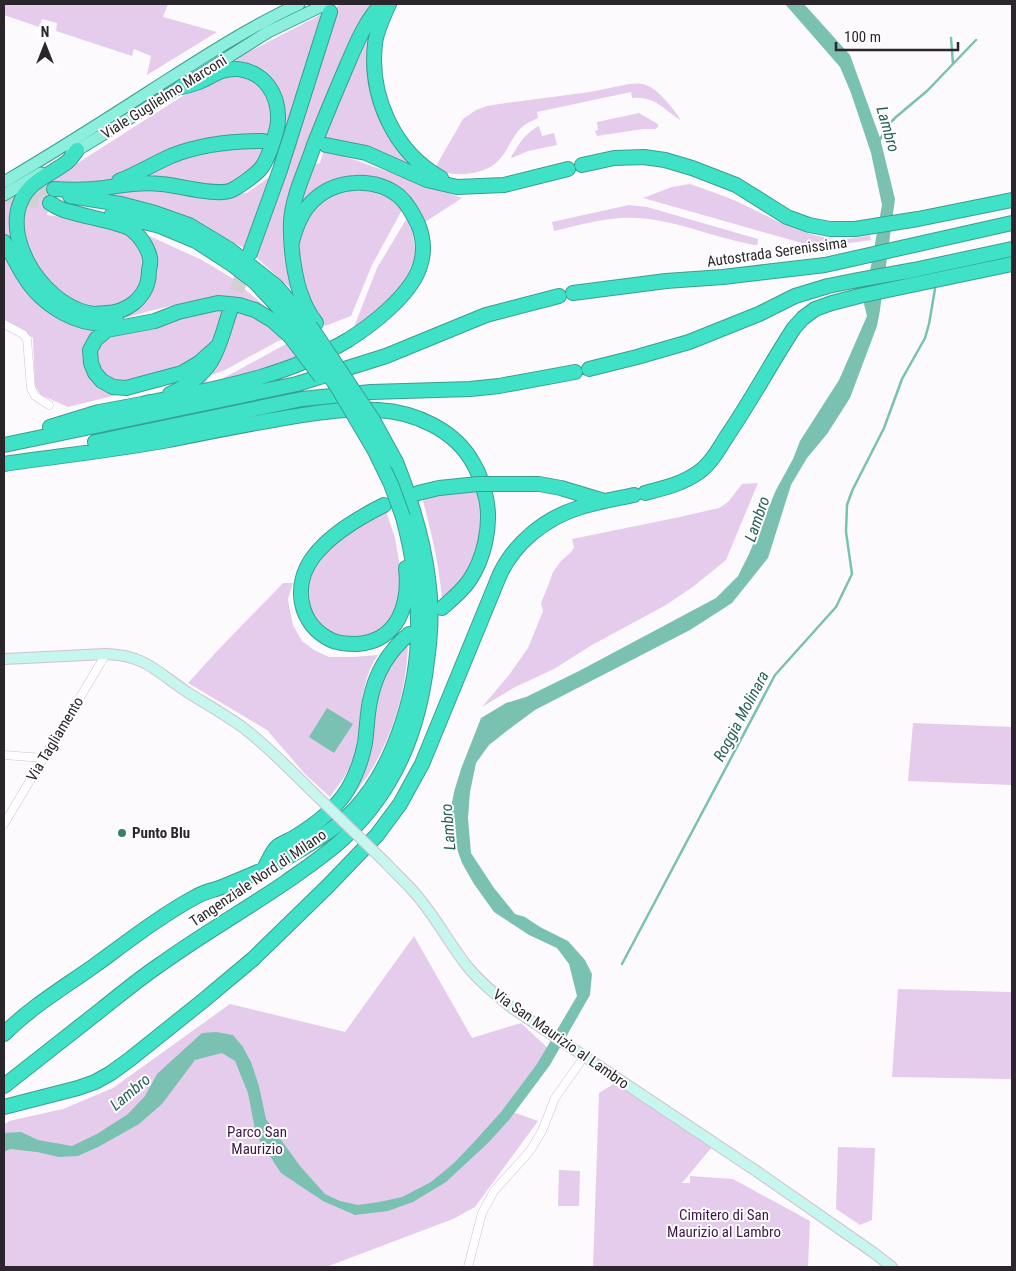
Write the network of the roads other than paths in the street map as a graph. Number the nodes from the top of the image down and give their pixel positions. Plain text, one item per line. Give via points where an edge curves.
1 (299, 4) edge
2 (382, 4) edge
3 (389, 4) edge
4 (328, 8) edge
5 (181, 88) junction
6 (263, 141) tunnel mouth
7 (326, 145) tunnel mouth
8 (77, 150) junction
9 (284, 156) junction
10 (582, 165) dead end
11 (568, 169) dead end
12 (4, 182) edge
13 (457, 187) junction
14 (102, 188) junction
15 (232, 190) junction
16 (4, 195) edge
17 (53, 195) junction
18 (1012, 200) edge
19 (1012, 223) edge
20 (4, 242) edge
21 (292, 242) junction
22 (1012, 249) edge
23 (250, 253) tunnel mouth
24 (1012, 264) edge
25 (914, 277) junction
26 (573, 293) dead end
27 (559, 296) dead end
28 (230, 311) tunnel mouth
29 (178, 312) junction
30 (4, 324) edge
31 (303, 328) junction
32 (218, 346) junction
33 (589, 369) dead end
34 (575, 372) dead end
35 (142, 404) junction
36 (49, 405) dead end
37 (4, 443) edge
38 (4, 462) edge
39 (418, 493) dead end
40 (605, 501) junction
41 (384, 505) dead end
42 (400, 523) junction
43 (442, 608) dead end
44 (409, 634) dead end
45 (106, 654) junction
46 (4, 659) edge
47 (4, 755) edge
48 (43, 758) junction
49 (4, 824) edge
50 (264, 870) junction
51 (4, 1034) edge
52 (584, 1057) junction
53 (4, 1086) edge
54 (4, 1107) edge
55 (468, 1267) edge
56 (892, 1267) edge

1 - 12 main road, Viale Guglielmo Marconi via 201,58
2 - 21 highway via 355,48 299,184 292,210
3 - 13 highway via 374,48 377,87 383,109 396,136 412,156 430,172
4 - 5 main road, Viale Guglielmo Marconi via 268,32
4 - 9 highway
5 - 8 main road, Viale Guglielmo Marconi
5 - 15 highway via 218,71 237,69 258,76 273,93 278,120 270,150 255,174
6 - 14 highway via 197,147
7 - 13 highway via 366,153 427,180
8 - 16 main road, Viale Guglielmo Marconi
8 - 17 highway via 68,161 34,183 25,194 17,214 18,242 30,268 54,296 78,310 94,314 127,308 144,293 149,277 150,258 143,240 131,229 64,211
9 - 15 highway via 259,180
9 - 23 highway
10 - 18 highway via 614,158 665,160 736,185 787,217 830,229 855,229 918,219
11 - 13 highway via 504,185
14 - 15 highway via 152,183 217,192
14 - 17 highway
17 - 31 highway, Tangenziale Nord di Milano via 121,204 190,225 229,249 276,286
19 - 26 highway, Autostrada Serenissima via 825,265
20 - 29 highway via 34,290 48,303 82,321 113,323
21 - 31 highway via 302,300
21 - 35 highway via 301,216 314,199 330,188 366,183 384,187 413,212 422,235 423,253 412,282 398,301 349,339 322,354 244,382
22 - 25 highway
24 - 25 highway
25 - 33 highway via 858,280 828,286 795,296 689,342
25 - 40 highway via 832,303 803,318 701,471 678,484
27 - 37 highway via 486,315 386,356 297,384
28 - 32 highway
29 - 31 highway via 218,303 239,305 272,320
29 - 32 highway via 107,330 96,339 90,350 95,373 113,387 126,388 182,373
30 - 36 street via 27,339 31,388 35,396
31 - 42 highway, Tangenziale Nord di Milano, bridge via 322,379 338,388 375,451 391,484
31 - 53 highway, Tangenziale Nord di Milano, bridge via 368,413 396,462 421,539 431,605 429,646 420,706 406,751 364,817 328,852 160,964
32 - 35 highway via 210,363 194,380 179,390
34 - 38 highway via 470,389 371,392 302,399
35 - 37 highway via 99,412
38 - 43 highway via 159,442 328,412 379,410 423,420 450,436 473,462 487,504 486,540 476,568 458,594
39 - 40 highway, bridge via 459,485 539,484
40 - 54 highway via 565,513 529,536 511,555 410,788 377,835 328,886 253,959 111,1073 78,1088
41 - 42 highway via 346,527 314,556 305,569 301,582 304,610 310,623 321,634 333,641 363,644 390,631 400,618 407,574
42 - 50 highway, Tangenziale Nord di Milano via 411,547 418,623 414,672 400,731 386,765 353,811 293,855
44 - 50 highway via 387,658 373,687 365,743 347,791 323,818 277,847
45 - 46 main road, Via San Maurizio al Lambro
45 - 48 street, Via Tagliamento
45 - 52 main road, Via San Maurizio al Lambro, bridge via 128,656 144,662 265,745 412,889 454,948 491,991
47 - 48 street
48 - 49 street, Via Tagliamento
50 - 51 highway, Tangenziale Nord di Milano via 198,896 151,925 40,1003
52 - 55 street via 555,1098 530,1151 494,1191 482,1214
52 - 56 main road, Via San Maurizio al Lambro via 762,1175

